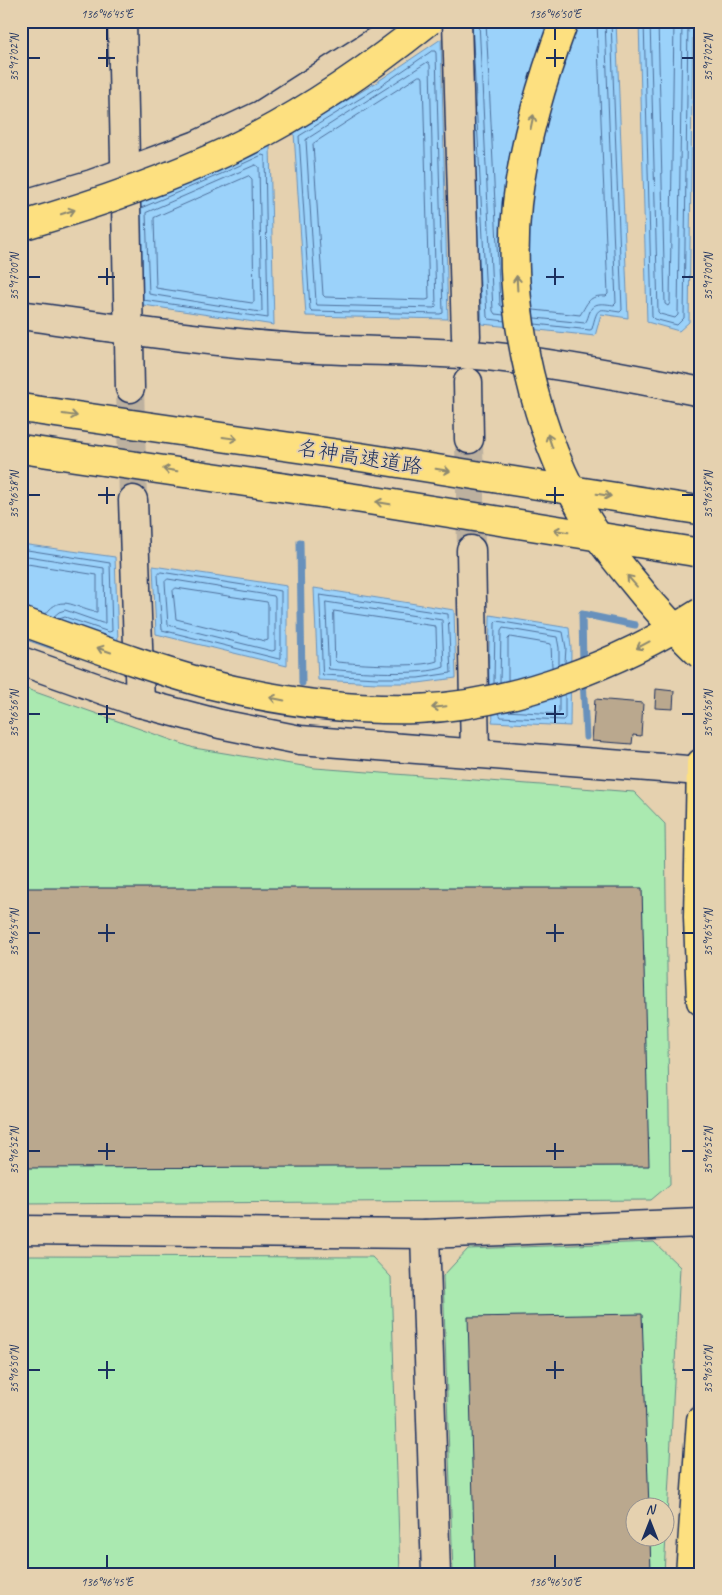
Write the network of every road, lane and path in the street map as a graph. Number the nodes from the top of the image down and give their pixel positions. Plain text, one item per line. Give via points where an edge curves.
1 (122, 21) edge
2 (403, 21) edge
3 (429, 21) edge
4 (441, 21) edge
5 (457, 21) edge
6 (564, 21) edge
7 (125, 172) junction
8 (125, 202) junction
9 (21, 205) edge
10 (21, 226) edge
11 (21, 315) edge
12 (129, 331) junction
13 (466, 336) dead end
14 (468, 382) dead end
15 (130, 388) tunnel mouth
16 (701, 392) edge
17 (21, 408) edge
18 (469, 439) tunnel mouth
19 (21, 449) edge
20 (133, 500) tunnel mouth
21 (698, 510) dead end
22 (471, 550) tunnel mouth
23 (695, 552) dead end
24 (701, 612) edge
25 (21, 621) edge
26 (701, 655) edge
27 (21, 661) edge
28 (140, 703) junction
29 (475, 754) junction
30 (701, 763) edge
31 (700, 771) edge
32 (701, 1001) edge
33 (701, 1222) edge
34 (21, 1230) edge
35 (425, 1234) junction
36 (701, 1420) edge
37 (436, 1574) edge
38 (690, 1574) edge

1 - 7 street
2 - 7 street via 261,115
10 -> 3 main road, bridge via 112,197 233,148 347,82
4 - 8 street via 319,110 234,157
5 - 13 street
26 -> 6 main road, bridge via 655,608 595,532 552,448 528,369 517,287 517,204 534,111
7 - 8 street
7 - 9 street
8 - 12 street
11 - 12 street
12 - 15 street
12 - 16 street via 300,348 495,357 572,367
14 - 18 street
17 -> 21 main road, 名神高速道路, bridge
23 -> 19 main road, 名神高速道路, bridge
20 - 28 street
22 - 29 street
24 -> 25 main road, bridge via 595,668 466,704 410,709 331,707 207,684
27 - 28 street
28 - 29 street via 300,740
29 - 31 street
30 - 31 main road
31 - 32 main road via 698,917
33 - 35 street
34 - 35 street
35 - 37 street
36 - 38 main road

